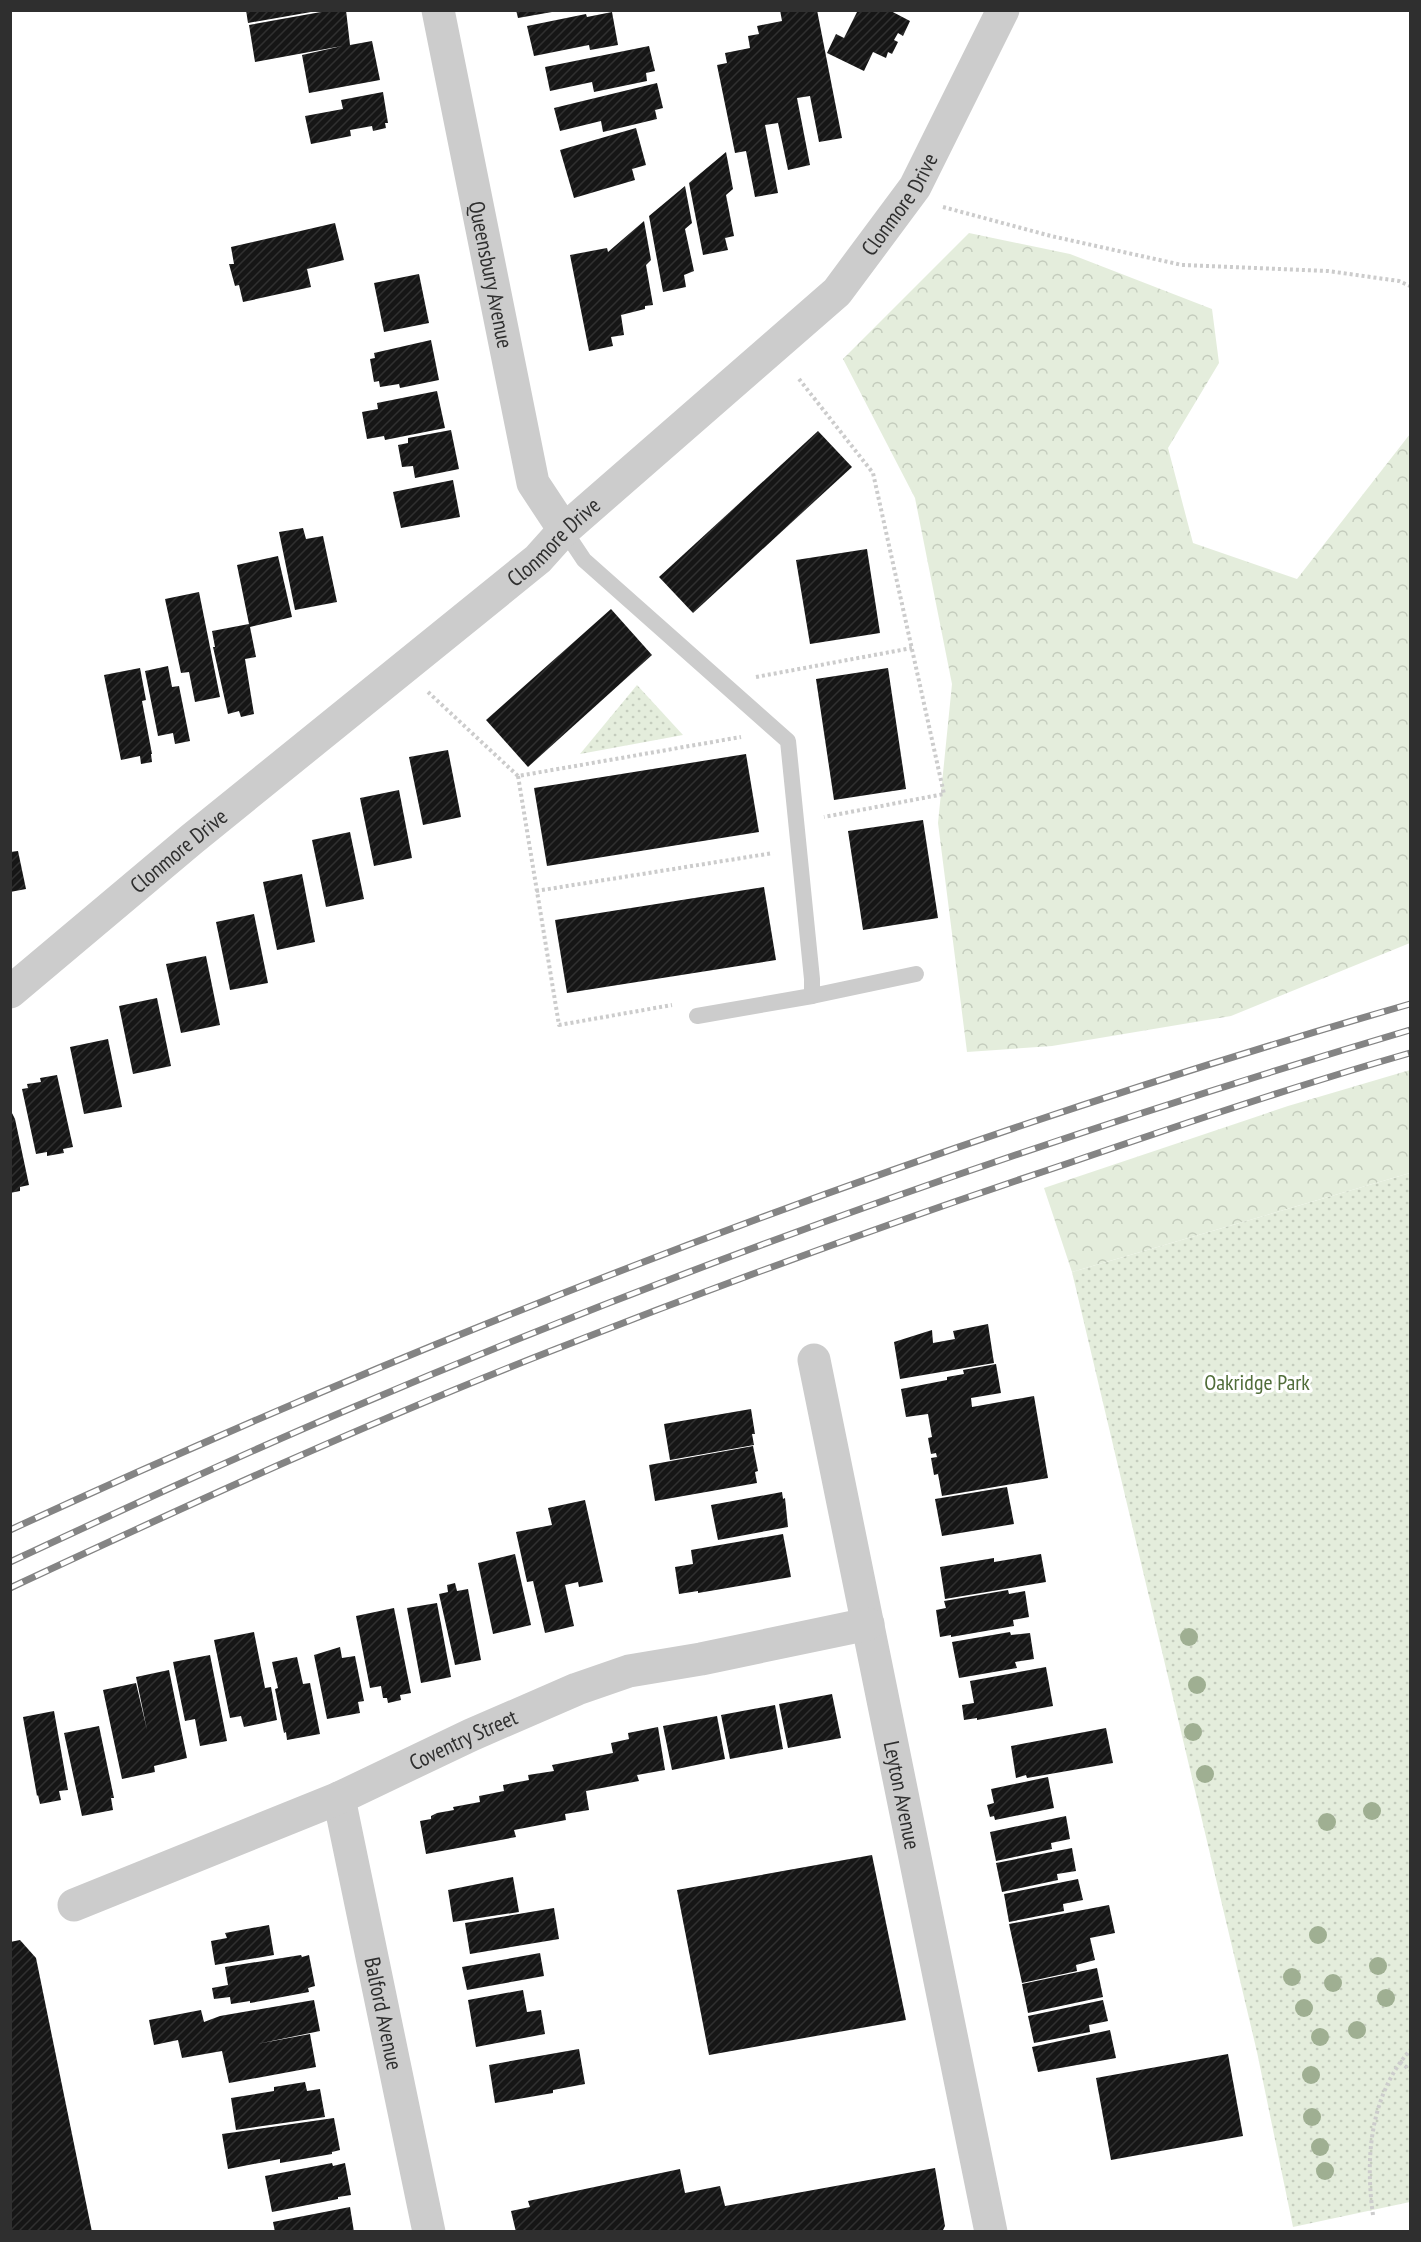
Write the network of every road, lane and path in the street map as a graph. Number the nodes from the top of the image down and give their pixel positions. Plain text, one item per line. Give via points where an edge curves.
1 (438, 10) edge
2 (1004, 10) edge
3 (908, 198) junction
4 (1410, 286) edge
5 (799, 379) dead end
6 (564, 530) junction
7 (912, 648) junction
8 (723, 683) junction
9 (428, 692) dead end
10 (777, 731) junction
11 (518, 776) junction
12 (796, 822) junction
13 (800, 849) junction
14 (536, 891) junction
15 (916, 974) dead end
16 (10, 992) edge
17 (812, 996) junction
18 (674, 1004) dead end
19 (697, 1016) dead end
20 (814, 1359) dead end
21 (868, 1624) junction
22 (339, 1798) junction
23 (74, 1905) dead end
24 (1410, 2050) edge
25 (1400, 2062) junction
26 (1410, 2070) edge
27 (1373, 2215) dead end
28 (429, 2232) edge
29 (991, 2232) edge

1 - 6 street, Queensbury Avenue via 533,483
2 - 3 street, Clonmore Drive
3 - 4 path via 1182,265 1328,271
3 - 6 street, Clonmore Drive via 837,292
5 - 7 path via 873,473
6 - 8 lane via 584,560
6 - 16 street, Clonmore Drive via 538,559
7 - 8 path
7 - 12 path via 944,794
8 - 10 lane
9 - 11 path
10 - 11 path
10 - 12 lane via 788,741
11 - 14 path
12 - 13 lane
13 - 14 path
13 - 17 lane
14 - 18 path via 559,1025
15 - 17 lane
17 - 19 lane
20 - 21 street, Leyton Avenue
21 - 22 street, Coventry Street via 629,1671 471,1735
21 - 29 street, Leyton Avenue
22 - 23 street, Coventry Street
22 - 28 street, Balford Avenue
24 - 25 path
25 - 26 path
25 - 27 path via 1379,2106 1370,2143

